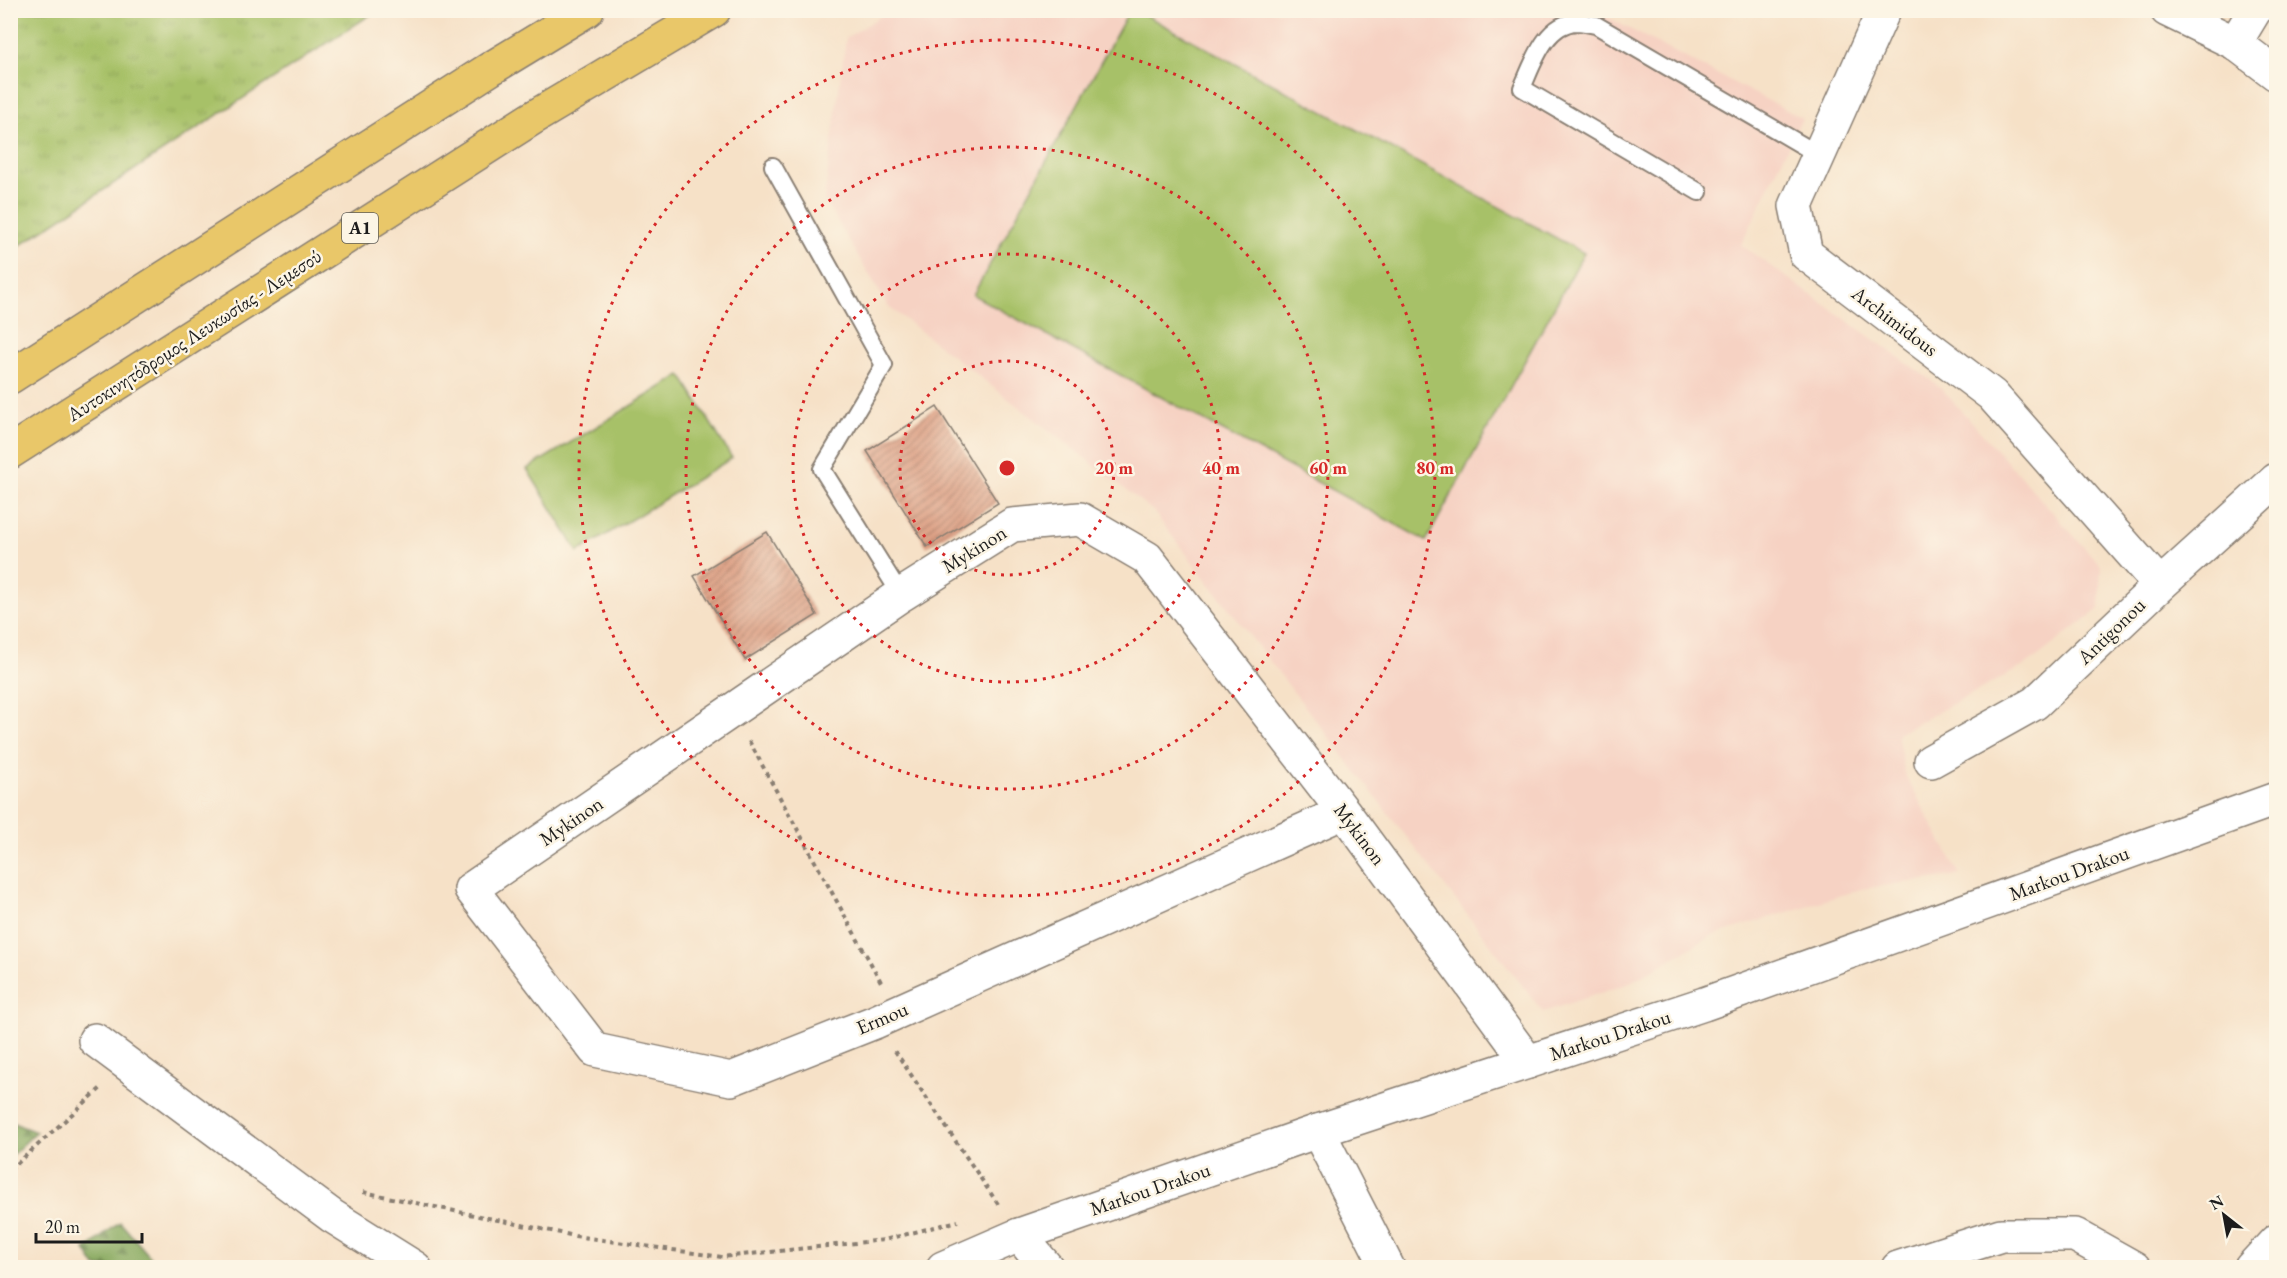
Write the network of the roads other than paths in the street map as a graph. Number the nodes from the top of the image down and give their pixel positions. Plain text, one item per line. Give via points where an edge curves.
1 (587, 10) edge
2 (714, 10) edge
3 (1884, 10) edge
4 (2168, 10) edge
5 (2255, 10) edge
6 (2235, 43) junction
7 (2277, 74) edge
8 (1819, 155) junction
9 (773, 166) dead end
10 (1698, 192) dead end
11 (10, 377) edge
12 (10, 452) edge
13 (2277, 480) edge
14 (2160, 585) junction
15 (901, 595) junction
16 (1931, 761) dead end
17 (2277, 799) edge
18 (1344, 812) junction
19 (471, 889) joint
20 (95, 1040) dead end
21 (1528, 1062) junction
22 (1318, 1131) junction
23 (1019, 1235) junction
24 (2277, 1241) edge
25 (415, 1268) edge
26 (943, 1268) edge
27 (1047, 1268) edge
28 (1388, 1268) edge
29 (1898, 1268) edge
30 (2134, 1268) edge
31 (2250, 1268) edge

1 - 11 highway
2 - 12 highway, Αυτοκινητόδρομος Λευκωσίας - Λεμεσού / A1 via 531,119
3 - 8 street, Archimidous
4 - 6 street
5 - 6 street
6 - 7 street
8 - 10 lane via 1596,25 1575,22 1554,29 1522,88
8 - 14 street, Archimidous via 1796,206 1806,254 1992,395
9 - 15 lane via 884,365 822,469
13 - 14 street, Antigonou
14 - 16 street, Antigonou via 2035,704
15 - 18 street, Mykinon via 1012,525 1080,519 1147,558
15 - 19 street, Mykinon
17 - 21 street, Markou Drakou via 1704,1004
18 - 19 street, Ermou via 886,1016 730,1079 596,1050
18 - 21 street, Mykinon
20 - 25 street via 316,1204
21 - 22 street, Markou Drakou
22 - 23 street, Markou Drakou
22 - 28 street
23 - 26 street, Markou Drakou
23 - 27 street
24 - 31 street
29 - 30 street via 2001,1235 2075,1235

